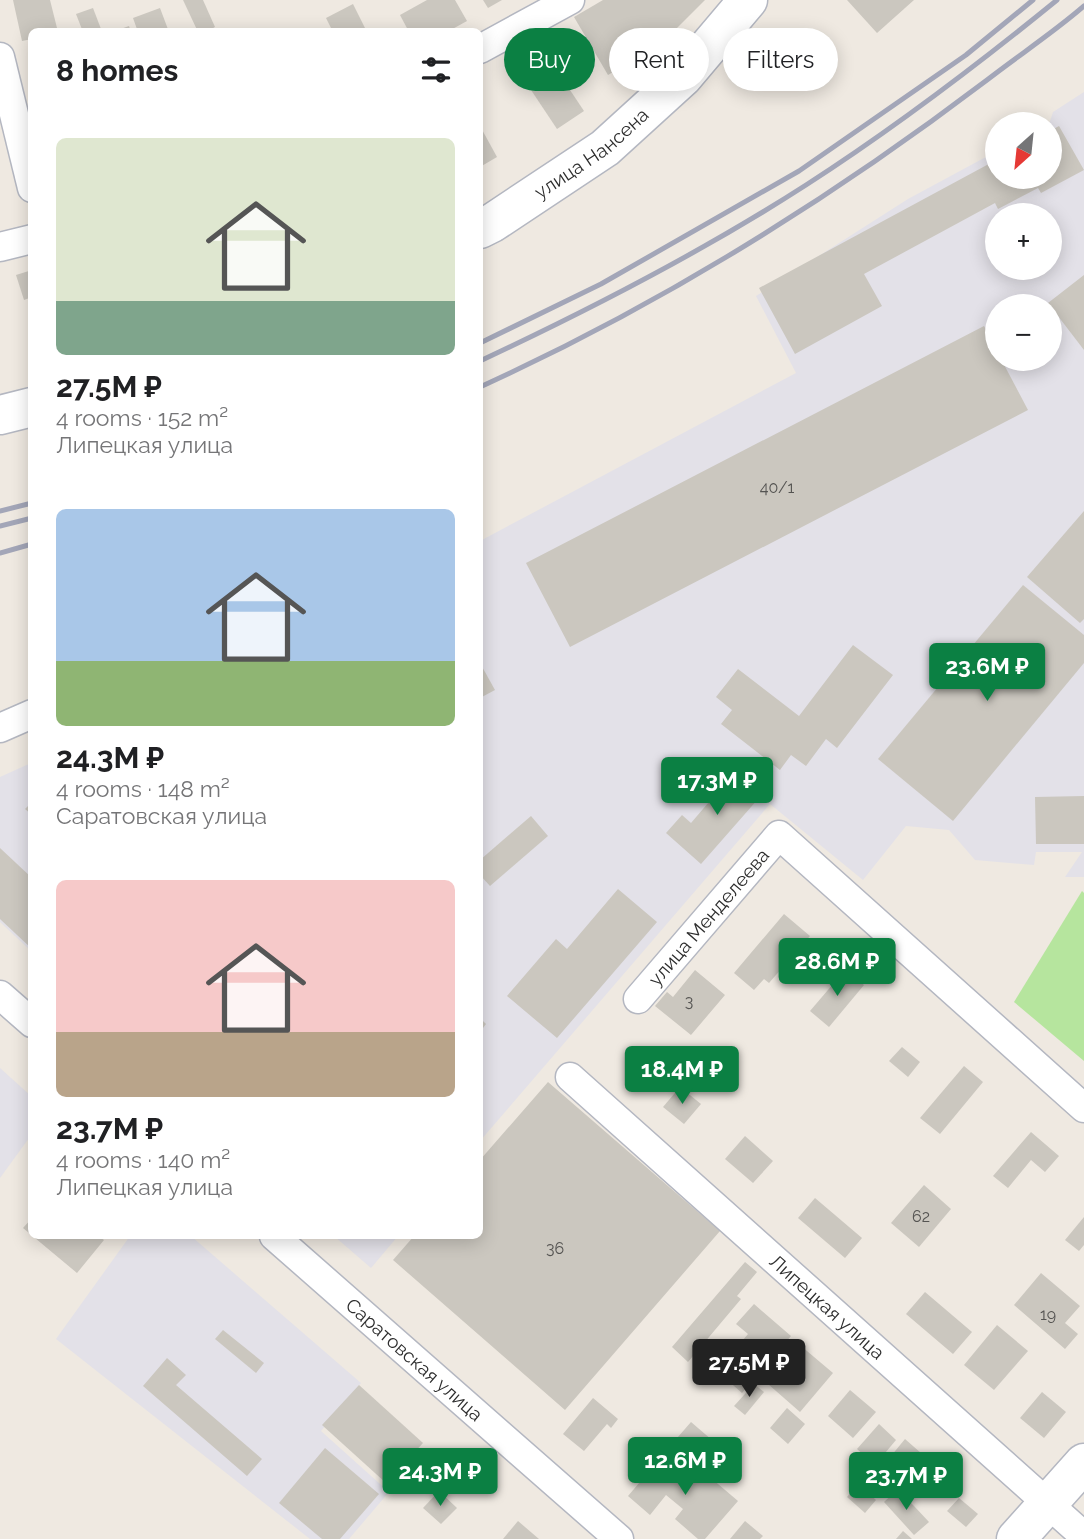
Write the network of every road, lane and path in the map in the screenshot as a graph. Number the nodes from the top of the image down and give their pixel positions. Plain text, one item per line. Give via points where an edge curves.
1 (570, 0) edge
2 (748, 0) edge
3 (483, 47) edge
4 (0, 57) edge
5 (28, 172) edge
6 (483, 228) edge
7 (28, 240) edge
8 (0, 247) edge
9 (28, 408) edge
10 (0, 415) edge
11 (28, 716) edge
12 (0, 728) edge
13 (0, 995) edge
14 (638, 999) dead end
15 (28, 1020) edge
16 (570, 1077) dead end
17 (1084, 1108) edge
18 (277, 1239) edge
19 (1084, 1463) edge
20 (1047, 1504) junction
21 (1084, 1536) edge
22 (619, 1539) edge
23 (1016, 1539) edge

1 - 3 street
2 - 6 main road, улица Нансена via 683,77 605,148
4 - 5 street
7 - 8 street
9 - 10 main road
11 - 12 street
13 - 15 street
14 - 17 street, улица Менделеева via 779,835
16 - 20 street, Липецкая улица
18 - 22 street, Саратовская улица
19 - 20 main road
20 - 21 street, Липецкая улица
20 - 23 main road

